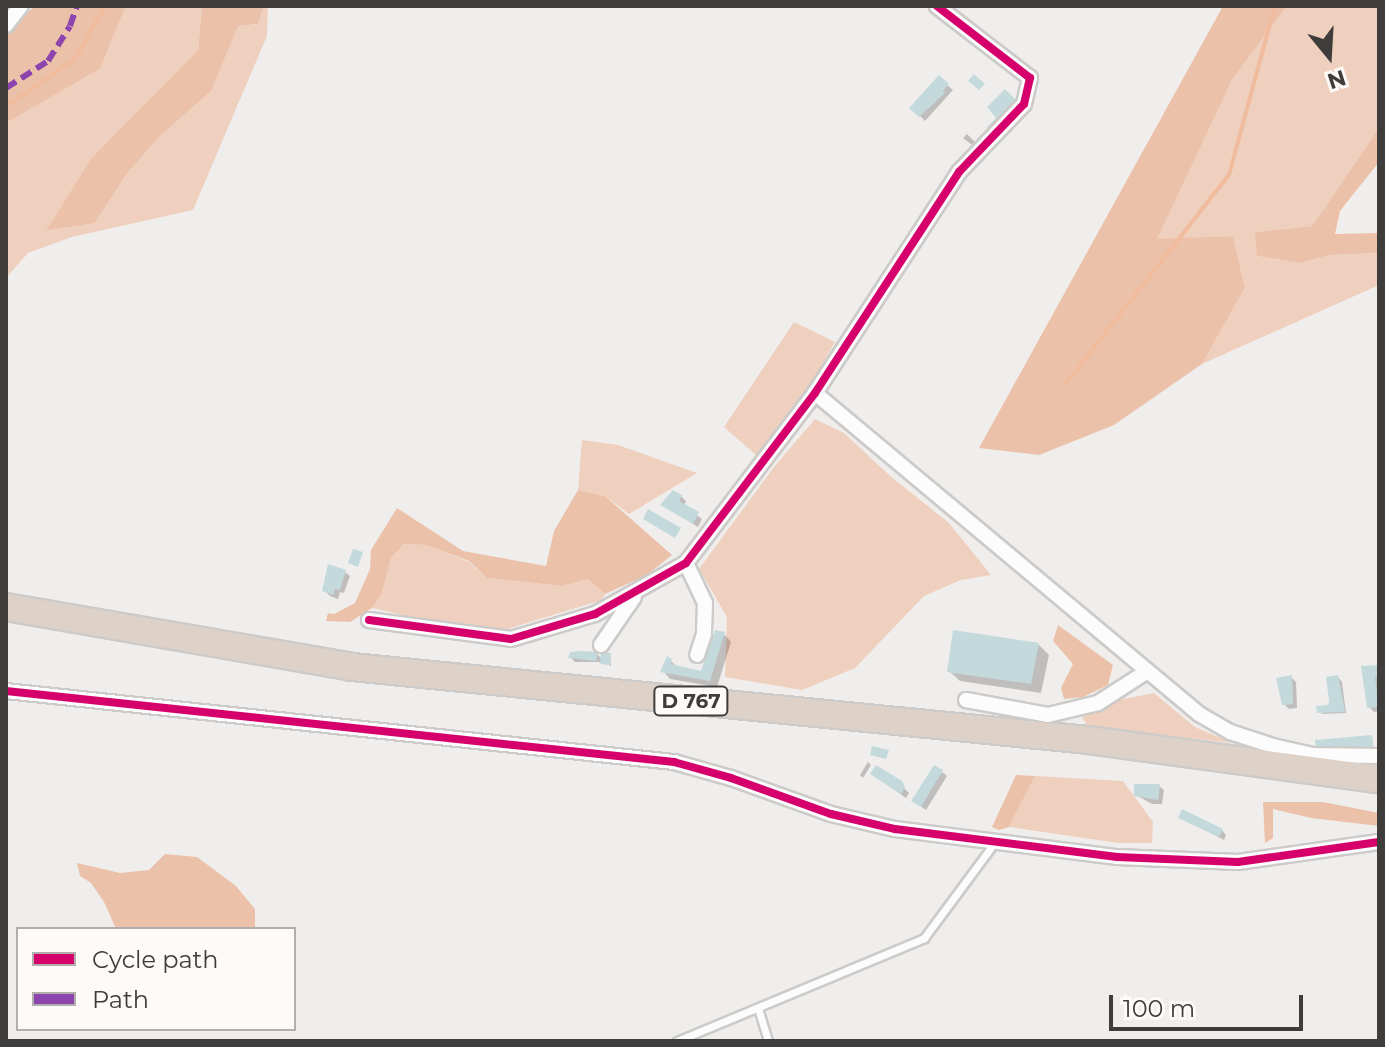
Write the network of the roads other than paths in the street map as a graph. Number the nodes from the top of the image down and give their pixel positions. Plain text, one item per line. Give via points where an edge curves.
1 (21, 6) edge
2 (937, 6) edge
3 (6, 25) edge
4 (815, 393) junction
5 (686, 563) junction
6 (636, 593) junction
7 (6, 607) edge
8 (369, 620) dead end
9 (6, 625) edge
10 (601, 645) dead end
11 (697, 655) dead end
12 (1146, 672) junction
13 (6, 691) edge
14 (966, 700) dead end
15 (1379, 756) edge
16 (1379, 779) edge
17 (1379, 796) edge
18 (995, 842) junction
19 (1379, 842) edge
20 (758, 1008) junction
21 (677, 1041) edge
22 (768, 1041) edge

1 - 3 street
2 - 4 street via 1030,78 1024,104 959,172
4 - 5 street
4 - 12 street
5 - 6 street
5 - 11 street via 705,603
6 - 8 street via 595,614 511,639
6 - 10 street
7 - 16 highway, D 767 via 352,667 1089,740
9 - 17 highway, D 767 via 364,686 1105,758
12 - 14 street via 1098,703 1048,715
12 - 15 street via 1230,732 1313,755
13 - 18 street via 674,762 831,814 895,829
18 - 19 street via 1117,857 1238,862
18 - 20 lane via 924,938
20 - 21 lane
20 - 22 lane

